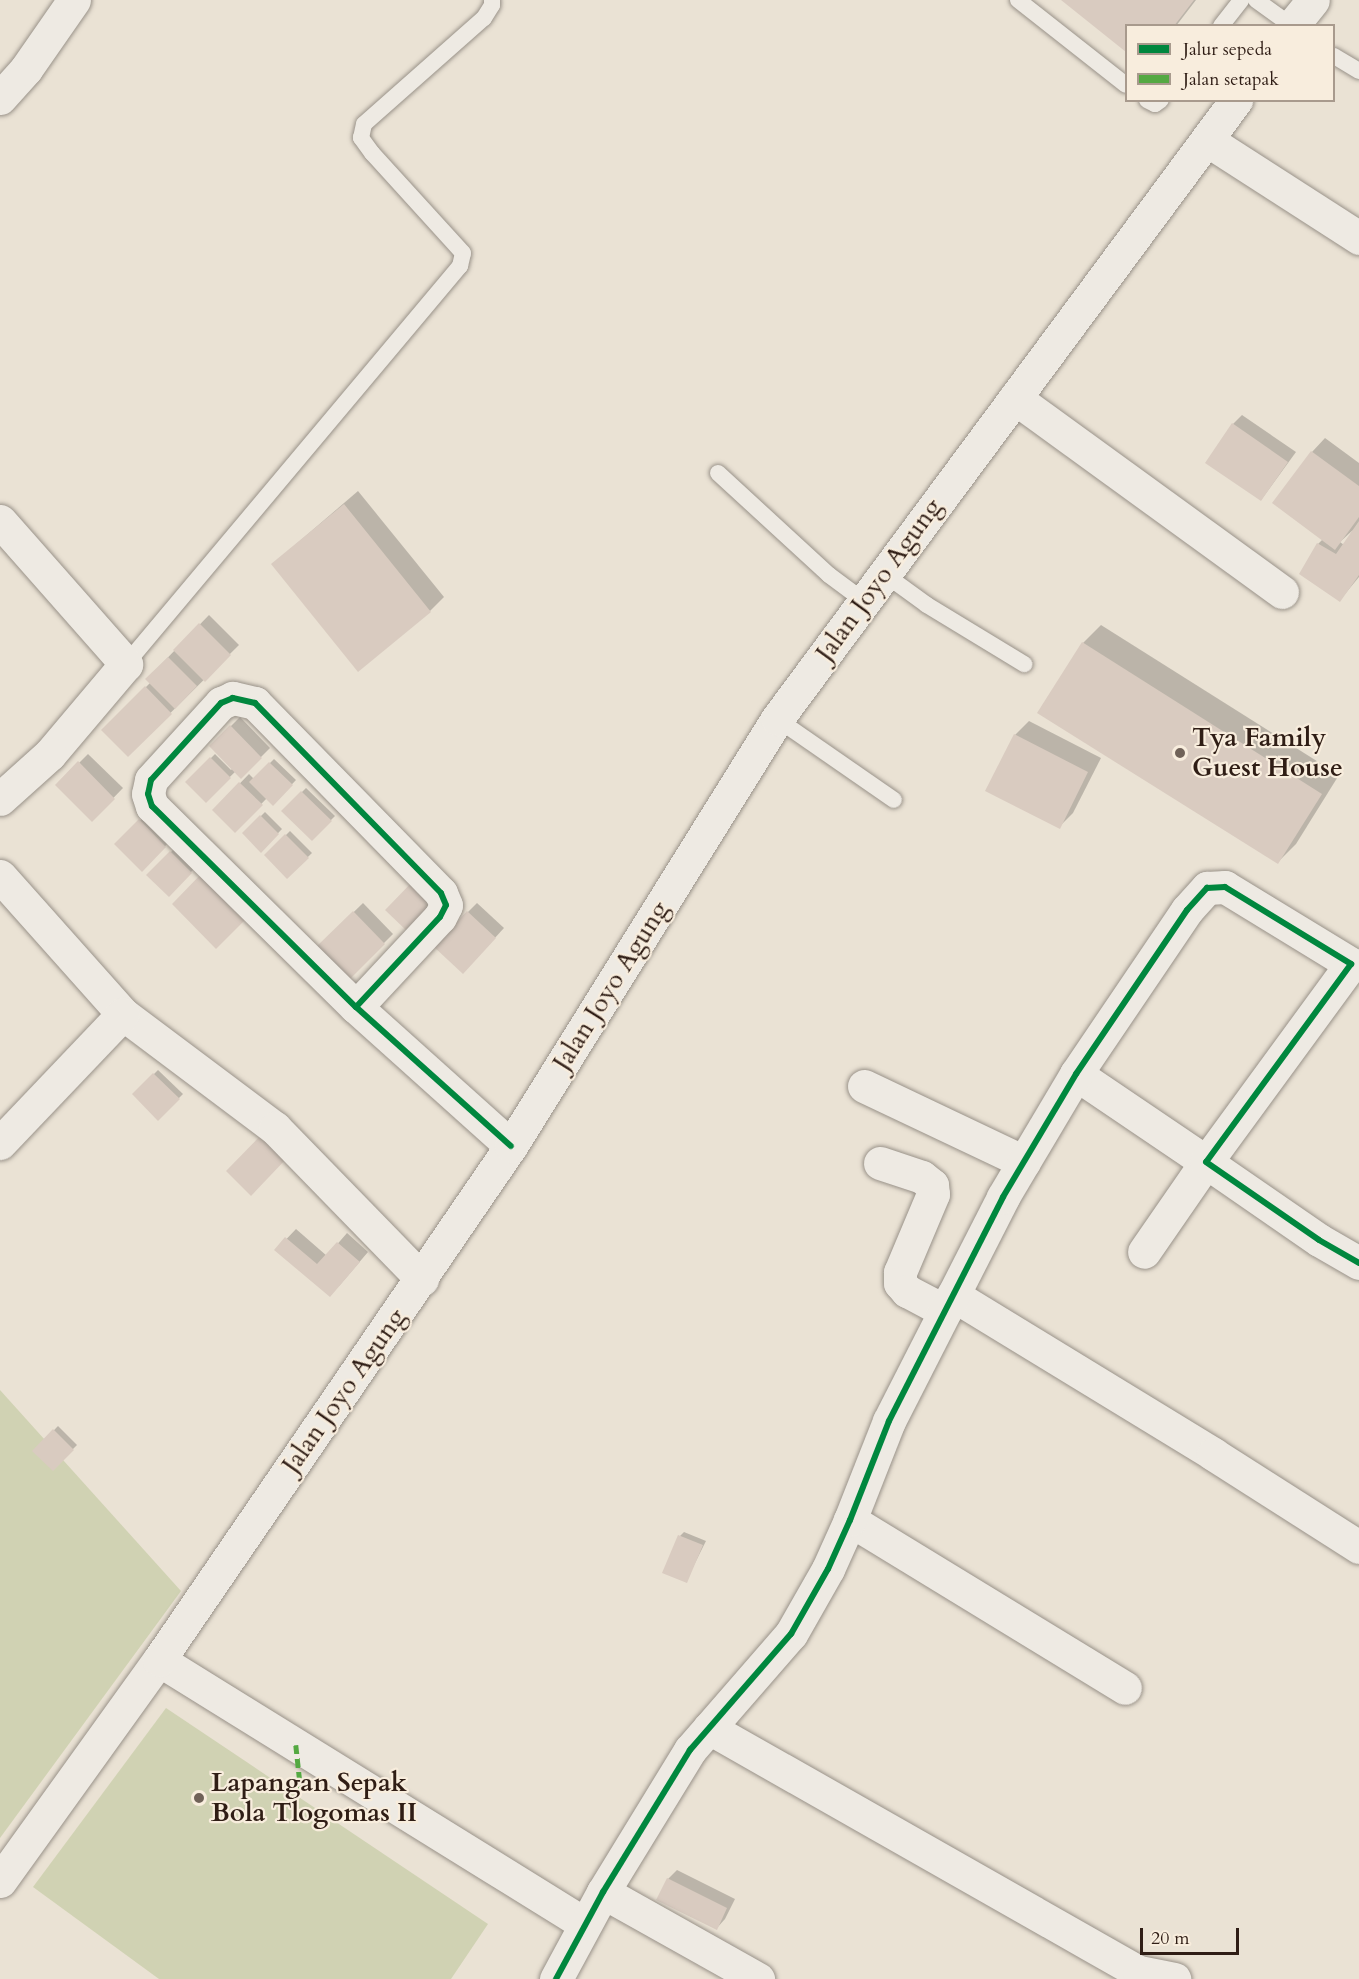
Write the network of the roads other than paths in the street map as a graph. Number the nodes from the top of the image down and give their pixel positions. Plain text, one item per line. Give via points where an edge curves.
1 (74, 0) edge
2 (492, 0) edge
3 (1018, 0) edge
4 (1241, 0) edge
5 (1256, 0) edge
6 (1313, 0) edge
7 (1223, 24) edge
8 (1289, 24) edge
9 (1294, 24) edge
10 (1335, 57) edge
11 (1359, 71) edge
12 (1125, 84) edge
13 (0, 98) edge
14 (1235, 102) edge
15 (1207, 140) junction
16 (1359, 238) edge
17 (1015, 398) junction
18 (718, 473) dead end
19 (0, 522) edge
20 (883, 573) junction
21 (1282, 592) dead end
22 (864, 601) junction
23 (126, 664) junction
24 (1024, 664) dead end
25 (777, 718) junction
26 (0, 799) edge
27 (894, 800) dead end
28 (0, 876) edge
29 (1355, 967) edge
30 (356, 1007) junction
31 (123, 1014) junction
32 (1076, 1074) junction
33 (864, 1086) dead end
34 (0, 1143) edge
35 (511, 1146) junction
36 (1024, 1162) junction
37 (1206, 1162) junction
38 (880, 1163) dead end
39 (1144, 1252) dead end
40 (1359, 1263) edge
41 (422, 1279) junction
42 (949, 1303) junction
43 (850, 1520) junction
44 (1359, 1547) edge
45 (159, 1660) junction
46 (1125, 1688) dead end
47 (709, 1728) junction
48 (0, 1881) edge
49 (603, 1892) junction
50 (585, 1924) junction
51 (556, 1979) edge
52 (758, 1979) edge
53 (1174, 1979) edge

1 - 13 street via 26,69
2 - 23 lane via 484,18 364,124 362,138 463,253 460,266
3 - 12 lane
4 - 7 lane
5 - 8 lane
6 - 9 street
10 - 11 lane
14 - 15 street, Jalan Joyo Agung
15 - 16 street
15 - 17 street, Jalan Joyo Agung
17 - 20 street, Jalan Joyo Agung
17 - 21 street
18 - 22 lane via 829,575
19 - 23 street
20 - 22 street, Jalan Joyo Agung
20 - 24 lane via 927,605
22 - 25 street, Jalan Joyo Agung
23 - 26 street via 50,754
25 - 27 lane
25 - 35 street, Jalan Joyo Agung
28 - 31 street
29 - 32 street via 1225,887 1207,888 1187,910
29 - 37 street
30 - 30 street via 152,806 148,794 151,780 221,703 233,698 255,703 441,893 446,905 440,918
30 - 35 street
31 - 34 street
31 - 41 street via 275,1128
32 - 36 street
32 - 37 street
33 - 36 street
35 - 41 street, Jalan Joyo Agung
36 - 42 street
37 - 39 street
37 - 40 street via 1318,1240
38 - 42 street via 922,1177 932,1185 933,1194 900,1272 900,1283 907,1291
41 - 45 street, Jalan Joyo Agung
42 - 43 street via 889,1421
42 - 44 street via 1213,1454
43 - 46 street
43 - 47 street via 791,1634
45 - 48 street, Jalan Joyo Agung
45 - 50 street
47 - 49 street via 690,1750
47 - 53 street via 1138,1972
49 - 50 street
49 - 52 street
50 - 51 street

